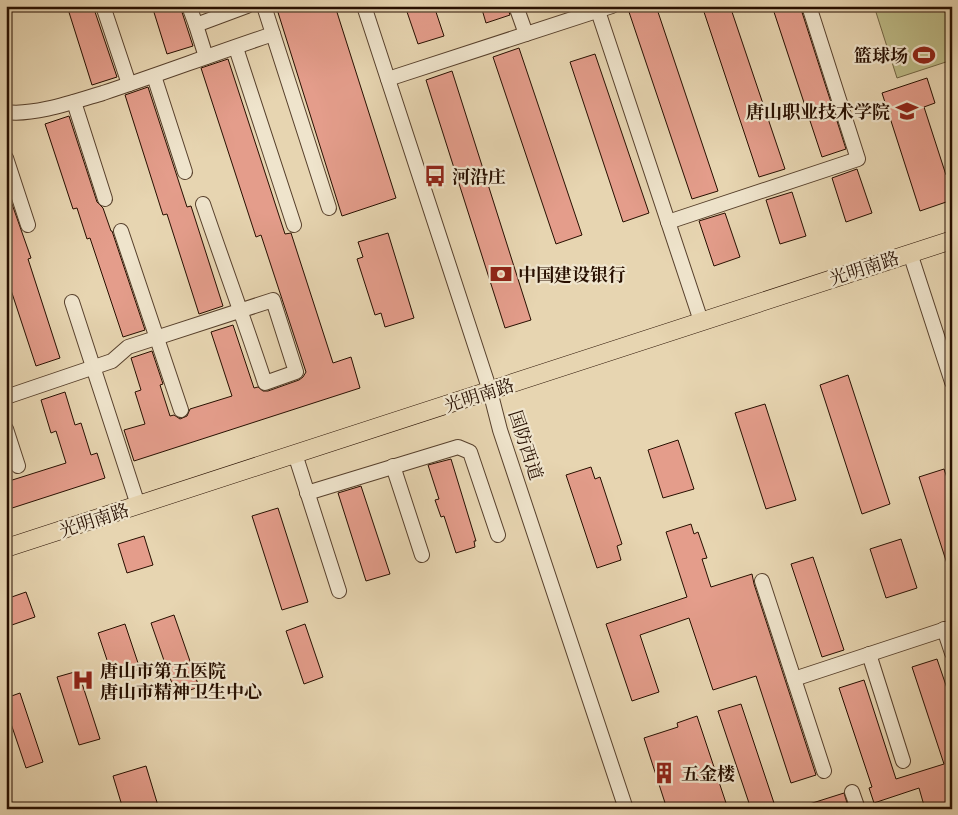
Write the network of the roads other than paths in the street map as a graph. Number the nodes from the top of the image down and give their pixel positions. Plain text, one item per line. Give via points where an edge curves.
1 (103, 6) edge
2 (189, 6) edge
3 (247, 6) edge
4 (264, 6) edge
5 (364, 6) edge
6 (516, 6) edge
7 (809, 6) edge
8 (605, 8) edge
9 (196, 25) junction
10 (273, 34) junction
11 (526, 34) junction
12 (236, 48) junction
13 (206, 57) junction
14 (154, 76) junction
15 (388, 79) junction
16 (129, 84) junction
17 (74, 102) junction
18 (6, 112) edge
19 (6, 158) edge
20 (185, 172) dead end
21 (105, 199) dead end
22 (203, 204) dead end
23 (329, 208) dead end
24 (668, 222) junction
25 (28, 225) dead end
26 (294, 225) dead end
27 (122, 231) dead end
28 (952, 240) edge
29 (910, 253) junction
30 (72, 302) dead end
31 (241, 310) junction
32 (701, 321) junction
33 (157, 337) junction
34 (93, 368) junction
35 (952, 382) edge
36 (490, 392) junction
37 (6, 397) edge
38 (181, 410) dead end
39 (6, 430) edge
40 (295, 454) junction
41 (18, 466) dead end
42 (393, 466) junction
43 (308, 493) junction
44 (138, 505) junction
45 (498, 535) dead end
46 (6, 548) edge
47 (422, 555) dead end
48 (762, 581) dead end
49 (339, 591) dead end
50 (948, 628) edge
51 (952, 653) edge
52 (869, 654) junction
53 (794, 679) junction
54 (903, 761) dead end
55 (824, 771) dead end
56 (852, 792) dead end
57 (626, 809) edge
58 (858, 809) edge

1 - 16 street
2 - 9 street
3 - 9 street
4 - 10 street
5 - 15 street, 国防西道
6 - 11 street
7 - 24 street via 858,159
8 - 11 street
8 - 24 street
9 - 13 street
10 - 12 street
10 - 23 street
11 - 15 street
12 - 13 street
12 - 26 street
13 - 14 street
14 - 16 street
14 - 20 street
15 - 36 street, 国防西道
16 - 17 street
17 - 18 street via 17,114
17 - 21 street
19 - 25 street
22 - 31 street
24 - 32 street
27 - 33 street
28 - 29 main road, 光明南路
29 - 32 main road, 光明南路
29 - 35 street
30 - 34 street
31 - 31 street via 264,382 296,372 273,300
31 - 33 street
32 - 36 main road, 光明南路
33 - 34 street via 128,347 112,361
33 - 38 street
34 - 37 street
34 - 44 street
36 - 40 main road, 光明南路
36 - 57 street, 国防西道
39 - 41 street
40 - 43 street
40 - 44 main road, 光明南路
42 - 43 street
42 - 45 street via 458,447 470,452
42 - 47 street
43 - 49 street
44 - 46 main road, 光明南路
48 - 53 street
50 - 51 street
50 - 52 street
52 - 53 street
52 - 54 street
53 - 55 street
56 - 58 street

